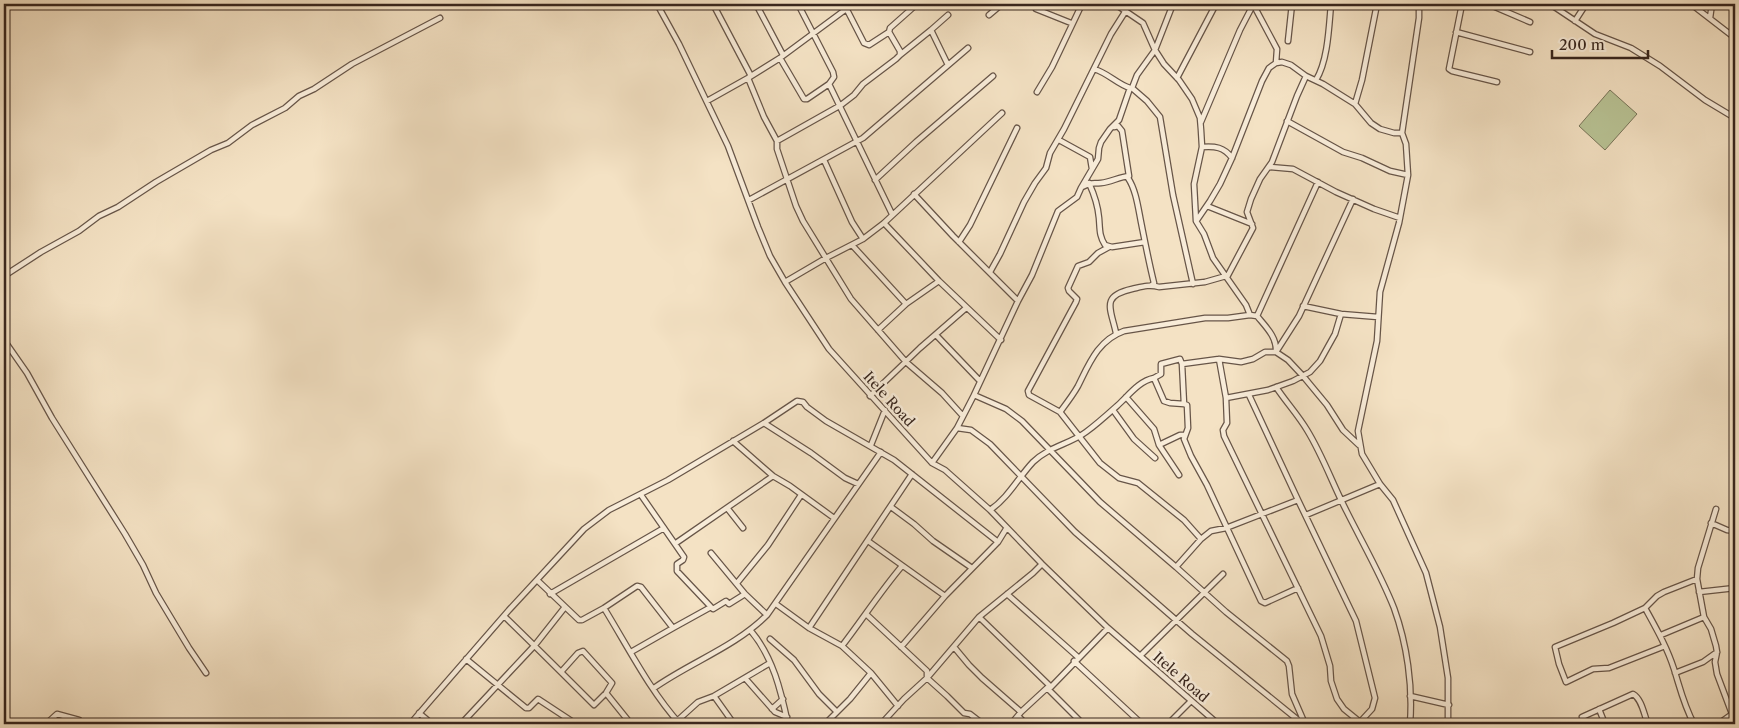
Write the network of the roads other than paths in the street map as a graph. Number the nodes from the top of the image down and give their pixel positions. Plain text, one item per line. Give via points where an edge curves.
1 (658, 4) edge
2 (713, 4) edge
3 (756, 4) edge
4 (798, 4) edge
5 (853, 4) edge
6 (917, 4) edge
7 (1002, 4) edge
8 (1082, 4) edge
9 (1115, 4) edge
10 (1173, 4) edge
11 (1216, 4) edge
12 (1253, 4) edge
13 (1292, 4) edge
14 (1331, 4) edge
15 (1377, 4) edge
16 (1419, 4) edge
17 (1462, 4) edge
18 (1488, 4) edge
19 (1550, 4) edge
20 (1586, 4) edge
21 (1703, 4) edge
22 (1712, 4) edge
23 (1693, 5) edge
24 (845, 6) edge
25 (1036, 9) dead end
26 (1125, 12) junction
27 (948, 15) dead end
28 (988, 15) dead end
29 (440, 18) dead end
30 (1710, 18) junction
31 (1575, 21) junction
32 (1530, 22) dead end
33 (1072, 23) junction
34 (931, 30) junction
35 (889, 32) junction
36 (1456, 32) junction
37 (814, 33) junction
38 (1735, 38) edge
39 (1288, 41) dead end
40 (968, 48) dead end
41 (1155, 50) junction
42 (1530, 52) dead end
43 (900, 55) junction
44 (782, 56) junction
45 (1276, 63) junction
46 (948, 65) junction
47 (1094, 69) junction
48 (993, 76) dead end
49 (1306, 76) junction
50 (750, 77) junction
51 (1177, 78) junction
52 (1316, 80) junction
53 (1496, 82) dead end
54 (829, 84) junction
55 (1131, 88) junction
56 (1037, 92) dead end
57 (707, 101) junction
58 (1354, 104) junction
59 (841, 105) junction
60 (1002, 113) dead end
61 (1735, 118) edge
62 (1287, 121) junction
63 (1201, 122) junction
64 (1119, 123) junction
65 (1017, 128) dead end
66 (1402, 133) junction
67 (1058, 140) junction
68 (777, 141) junction
69 (857, 141) junction
70 (1202, 147) junction
71 (1232, 158) junction
72 (824, 160) junction
73 (1269, 167) junction
74 (1092, 169) junction
75 (1408, 174) junction
76 (1129, 176) junction
77 (787, 179) junction
78 (875, 180) junction
79 (1318, 182) junction
80 (1089, 183) junction
81 (1081, 188) junction
82 (914, 194) junction
83 (1353, 199) junction
84 (749, 200) junction
85 (1207, 206) junction
86 (892, 214) junction
87 (1400, 218) junction
88 (1196, 221) junction
89 (884, 223) junction
90 (1252, 224) junction
91 (863, 239) junction
92 (959, 242) junction
93 (1145, 242) junction
94 (852, 245) junction
95 (1109, 247) junction
96 (826, 258) junction
97 (990, 272) junction
98 (4, 276) edge
99 (1227, 276) junction
100 (939, 281) junction
101 (785, 282) junction
102 (1193, 284) junction
103 (1152, 285) junction
104 (1018, 301) junction
105 (906, 304) junction
106 (1303, 306) junction
107 (966, 308) junction
108 (1341, 314) junction
109 (1250, 315) junction
110 (1256, 316) junction
111 (1378, 318) junction
112 (878, 330) junction
113 (1116, 333) junction
114 (936, 335) junction
115 (4, 340) edge
116 (1001, 340) junction
117 (1276, 352) junction
118 (1220, 359) junction
119 (906, 362) junction
120 (1182, 364) junction
121 (1303, 376) junction
122 (1154, 378) junction
123 (980, 381) junction
124 (1276, 387) junction
125 (1248, 395) junction
126 (870, 396) junction
127 (974, 396) junction
128 (1126, 397) junction
129 (1226, 398) junction
130 (1184, 404) junction
131 (885, 410) junction
132 (1113, 410) junction
133 (1060, 412) junction
134 (962, 415) junction
135 (764, 423) junction
136 (957, 428) junction
137 (1185, 435) junction
138 (1078, 436) junction
139 (733, 441) junction
140 (871, 445) junction
141 (1159, 445) junction
142 (1359, 445) junction
143 (1050, 450) junction
144 (881, 452) junction
145 (1155, 458) dead end
146 (932, 463) junction
147 (912, 474) junction
148 (1179, 475) dead end
149 (774, 476) junction
150 (1022, 477) junction
151 (858, 484) junction
152 (1380, 484) junction
153 (641, 495) junction
154 (801, 495) junction
155 (1298, 500) junction
156 (1342, 501) junction
157 (891, 507) junction
158 (728, 509) junction
159 (1716, 509) dead end
160 (990, 510) junction
161 (1262, 514) junction
162 (1306, 515) junction
163 (834, 518) junction
164 (1711, 523) junction
165 (664, 528) junction
166 (743, 528) dead end
167 (1226, 528) junction
168 (1006, 529) junction
169 (1735, 531) edge
170 (1201, 539) junction
171 (868, 541) junction
172 (998, 542) junction
173 (676, 543) junction
174 (711, 553) dead end
175 (1042, 564) junction
176 (902, 566) junction
177 (1176, 567) junction
178 (972, 568) junction
179 (1223, 574) dead end
180 (1697, 579) junction
181 (537, 580) junction
182 (737, 583) junction
183 (1298, 588) junction
184 (1735, 588) edge
185 (1204, 592) junction
186 (1699, 592) junction
187 (550, 594) junction
188 (745, 594) junction
189 (1007, 594) junction
190 (945, 596) junction
191 (776, 604) junction
192 (565, 607) junction
193 (711, 607) junction
194 (604, 608) junction
195 (1645, 608) junction
196 (866, 614) junction
197 (767, 615) junction
198 (504, 616) junction
199 (979, 617) junction
200 (1704, 617) junction
201 (1176, 620) junction
202 (673, 628) junction
203 (809, 628) junction
204 (1108, 628) junction
205 (750, 631) junction
206 (1661, 635) junction
207 (770, 639) dead end
208 (534, 645) junction
209 (842, 646) junction
210 (1664, 646) junction
211 (901, 647) junction
212 (954, 647) junction
213 (631, 652) junction
214 (1717, 652) junction
215 (1140, 656) junction
216 (466, 660) junction
217 (1076, 660) junction
218 (770, 662) junction
219 (561, 672) junction
220 (206, 673) dead end
221 (870, 673) junction
222 (1675, 673) junction
223 (745, 678) junction
224 (927, 678) junction
225 (497, 685) junction
226 (654, 688) junction
227 (1049, 688) junction
228 (606, 693) junction
229 (714, 696) junction
230 (1410, 696) junction
231 (783, 699) junction
232 (1191, 701) junction
233 (1449, 705) junction
234 (898, 706) junction
235 (772, 709) junction
236 (1599, 709) junction
237 (837, 712) junction
238 (419, 713) junction
239 (1734, 713) edge
240 (1019, 714) junction
241 (786, 717) junction
242 (1582, 717) dead end
243 (79, 720) dead end
244 (678, 723) edge
245 (46, 724) edge
246 (410, 724) edge
247 (432, 724) edge
248 (461, 724) edge
249 (576, 724) edge
250 (632, 724) edge
251 (734, 724) edge
252 (788, 724) edge
253 (825, 724) edge
254 (881, 724) edge
255 (983, 724) edge
256 (1011, 724) edge
257 (1026, 724) edge
258 (1083, 724) edge
259 (1142, 724) edge
260 (1168, 724) edge
261 (1218, 724) edge
262 (1304, 724) edge
263 (1361, 724) edge
264 (1410, 724) edge
265 (1448, 724) edge
266 (1606, 724) edge
267 (1648, 724) edge
268 (1694, 724) edge
269 (1718, 724) edge

1 - 57 street, Itele Road
2 - 50 street
3 - 44 street
4 - 37 street
5 - 24 street
6 - 35 street
7 - 28 street
8 - 33 street
9 - 26 street
10 - 41 street
11 - 51 street
12 - 45 street via 1277,50
12 - 63 street
13 - 39 street
14 - 52 street via 1324,58
15 - 58 street
16 - 66 street
17 - 36 street
18 - 32 street
19 - 31 street
20 - 31 street
21 - 23 street
22 - 30 street
23 - 30 street
24 - 35 street via 866,45
24 - 37 street
25 - 33 street
26 - 41 street via 1143,23
26 - 47 street
27 - 34 street
29 - 98 street via 352,64 228,143 156,182
30 - 38 street
31 - 61 street via 1600,36 1631,48
33 - 56 street
34 - 43 street
34 - 46 street
35 - 43 street
36 - 42 street
36 - 53 street via 1450,69
37 - 44 street
37 - 54 street via 834,74
40 - 46 street
41 - 51 street
41 - 55 street
43 - 59 street
44 - 50 street
44 - 54 street via 804,100
45 - 49 street via 1291,65
45 - 71 street via 1262,81
46 - 69 street
47 - 55 street
47 - 67 street
48 - 78 street
49 - 52 street
49 - 62 street
50 - 57 street
50 - 68 street via 764,117
51 - 63 street via 1192,99
52 - 58 street
54 - 59 street
55 - 64 street
55 - 102 street via 1160,117
57 - 84 street, Itele Road
58 - 66 street via 1380,129
59 - 68 street
59 - 69 street
60 - 82 street
62 - 73 street
62 - 75 street via 1343,152 1390,171
63 - 70 street
64 - 74 street via 1101,142 1098,159
64 - 76 street
65 - 92 street
66 - 75 street
67 - 74 street via 1090,157
67 - 97 street
68 - 77 street
69 - 72 street
69 - 78 street
70 - 71 street via 1220,148
70 - 88 street via 1194,184
71 - 85 street
72 - 77 street
72 - 91 street
73 - 79 street via 1293,169
73 - 90 street via 1260,179 1247,212
74 - 81 street
75 - 87 street
76 - 80 street
76 - 93 street
77 - 84 street
77 - 96 street via 803,221
78 - 86 street
79 - 83 street
79 - 110 street
80 - 81 street
80 - 95 street via 1095,196 1102,241
81 - 104 street via 1077,197 1058,212
82 - 86 street
82 - 92 street
83 - 87 street
83 - 106 street
84 - 101 street, Itele Road via 770,256
85 - 88 street
85 - 90 street
86 - 89 street
87 - 111 street via 1380,292
88 - 99 street via 1213,258
89 - 91 street
89 - 100 street
90 - 99 street via 1251,234
91 - 94 street
92 - 97 street
93 - 95 street
93 - 103 street
94 - 96 street
94 - 105 street
95 - 133 street via 1078,266 1068,288 1076,302 1028,391 1029,395
96 - 101 street
96 - 112 street via 851,298
97 - 104 street
99 - 102 street
99 - 109 street
100 - 105 street
100 - 107 street
101 - 126 street, Itele Road via 830,349
102 - 103 street
103 - 113 street via 1113,295 1110,305
104 - 116 street
105 - 112 street
106 - 108 street
106 - 117 street
107 - 114 street
107 - 116 street
108 - 111 street
108 - 121 street via 1335,334 1320,361
109 - 110 street
109 - 113 street via 1205,318
110 - 117 street via 1273,336
111 - 142 street via 1377,341 1358,431
112 - 119 street
113 - 133 street via 1092,358
114 - 119 street
114 - 123 street
115 - 220 street via 125,534
116 - 123 street
117 - 118 street via 1266,352 1241,362
117 - 121 street
118 - 120 street
118 - 129 street
119 - 126 street
119 - 134 street
120 - 122 street via 1180,359 1161,364 1161,373
120 - 130 street
121 - 124 street
121 - 142 street via 1343,430
122 - 128 street
122 - 130 street via 1164,402
123 - 127 street
124 - 125 street
124 - 156 street via 1307,430
125 - 129 street
125 - 155 street
126 - 131 street, Itele Road
127 - 134 street
127 - 143 street via 1006,409
128 - 132 street
128 - 141 street via 1154,429
129 - 161 street via 1224,436
130 - 137 street via 1187,405 1188,428
131 - 140 street
131 - 146 street, Itele Road
132 - 138 street
132 - 145 street via 1134,439
133 - 138 street
134 - 136 street
135 - 139 street
135 - 140 street via 800,401 826,421
135 - 151 street
136 - 146 street
136 - 150 street via 970,430 990,444
137 - 141 street
137 - 167 street via 1191,456
138 - 143 street
138 - 170 street via 1100,464 1119,478 1138,482 1184,520
139 - 149 street
139 - 153 street
140 - 144 street
141 - 148 street
142 - 152 street
143 - 150 street via 1033,462
143 - 177 street via 1100,502
144 - 147 street
144 - 151 street
146 - 160 street, Itele Road via 945,470
147 - 157 street
147 - 172 street
149 - 154 street
149 - 158 street
150 - 160 street
150 - 201 street via 1075,532
151 - 163 street
152 - 156 street
152 - 233 street via 1393,500 1426,573 1440,627
153 - 165 street
153 - 181 street via 609,510 584,529
154 - 163 street
154 - 182 street via 768,545
155 - 161 street
155 - 162 street
156 - 162 street
156 - 230 street via 1394,609 1405,650
157 - 171 street
157 - 178 street
158 - 166 street
158 - 173 street
159 - 164 street
160 - 168 street, Itele Road
161 - 167 street
161 - 183 street
162 - 263 street via 1360,630 1375,703
163 - 191 street
164 - 169 street
164 - 180 street
165 - 173 street
165 - 187 street
167 - 170 street via 1211,531
167 - 183 street via 1262,602
168 - 172 street
168 - 175 street, Itele Road
170 - 177 street
171 - 176 street
171 - 203 street
172 - 178 street
173 - 193 street via 684,558 677,564 677,571
174 - 182 street
175 - 189 street
175 - 204 street, Itele Road
176 - 190 street
176 - 196 street
177 - 185 street
178 - 190 street
179 - 185 street
180 - 186 street
180 - 195 street via 1664,592
181 - 187 street
181 - 198 street
182 - 188 street
183 - 263 street via 1321,636 1338,699
184 - 186 street
185 - 201 street
185 - 262 street via 1287,661 1292,694
186 - 200 street
187 - 192 street
188 - 193 street via 729,604 726,601 713,609
188 - 197 street
189 - 199 street
189 - 217 street
190 - 211 street
191 - 197 street
191 - 203 street
192 - 194 street via 579,620
192 - 208 street
193 - 202 street
194 - 202 street via 639,586
194 - 213 street
195 - 206 street
195 - 210 street via 1555,647 1566,682 1593,669 1608,668
196 - 209 street
196 - 211 street
197 - 205 street
198 - 208 street
198 - 216 street
199 - 212 street
199 - 227 street
200 - 206 street
200 - 214 street
201 - 215 street
201 - 262 street
202 - 213 street
203 - 209 street
204 - 215 street, Itele Road
204 - 217 street
205 - 218 street
205 - 226 street
206 - 210 street
207 - 237 street via 794,660
208 - 219 street
208 - 225 street
209 - 221 street
210 - 222 street
211 - 224 street via 927,672
212 - 224 street
212 - 240 street
213 - 226 street
214 - 222 street via 1703,662
214 - 239 street via 1717,674
215 - 232 street, Itele Road
216 - 225 street
216 - 238 street
217 - 227 street
217 - 259 street
218 - 223 street
218 - 231 street
219 - 228 street via 594,705
219 - 228 street via 583,651 612,683
221 - 234 street
221 - 237 street
222 - 268 street
223 - 229 street
223 - 235 street
224 - 234 street
224 - 255 street via 964,713
225 - 248 street
225 - 249 street via 526,708 538,699
226 - 244 street
227 - 240 street
227 - 258 street
228 - 250 street
229 - 244 street via 698,702
229 - 251 street
230 - 233 street
230 - 264 street
231 - 235 street
231 - 241 street
232 - 260 street
232 - 261 street, Itele Road
233 - 265 street
234 - 254 street
235 - 241 street
236 - 242 street
236 - 266 street
236 - 267 street via 1633,694
237 - 253 street
238 - 246 street
238 - 247 street
239 - 269 street
240 - 256 street
240 - 257 street
241 - 252 street
243 - 245 street via 57,714

